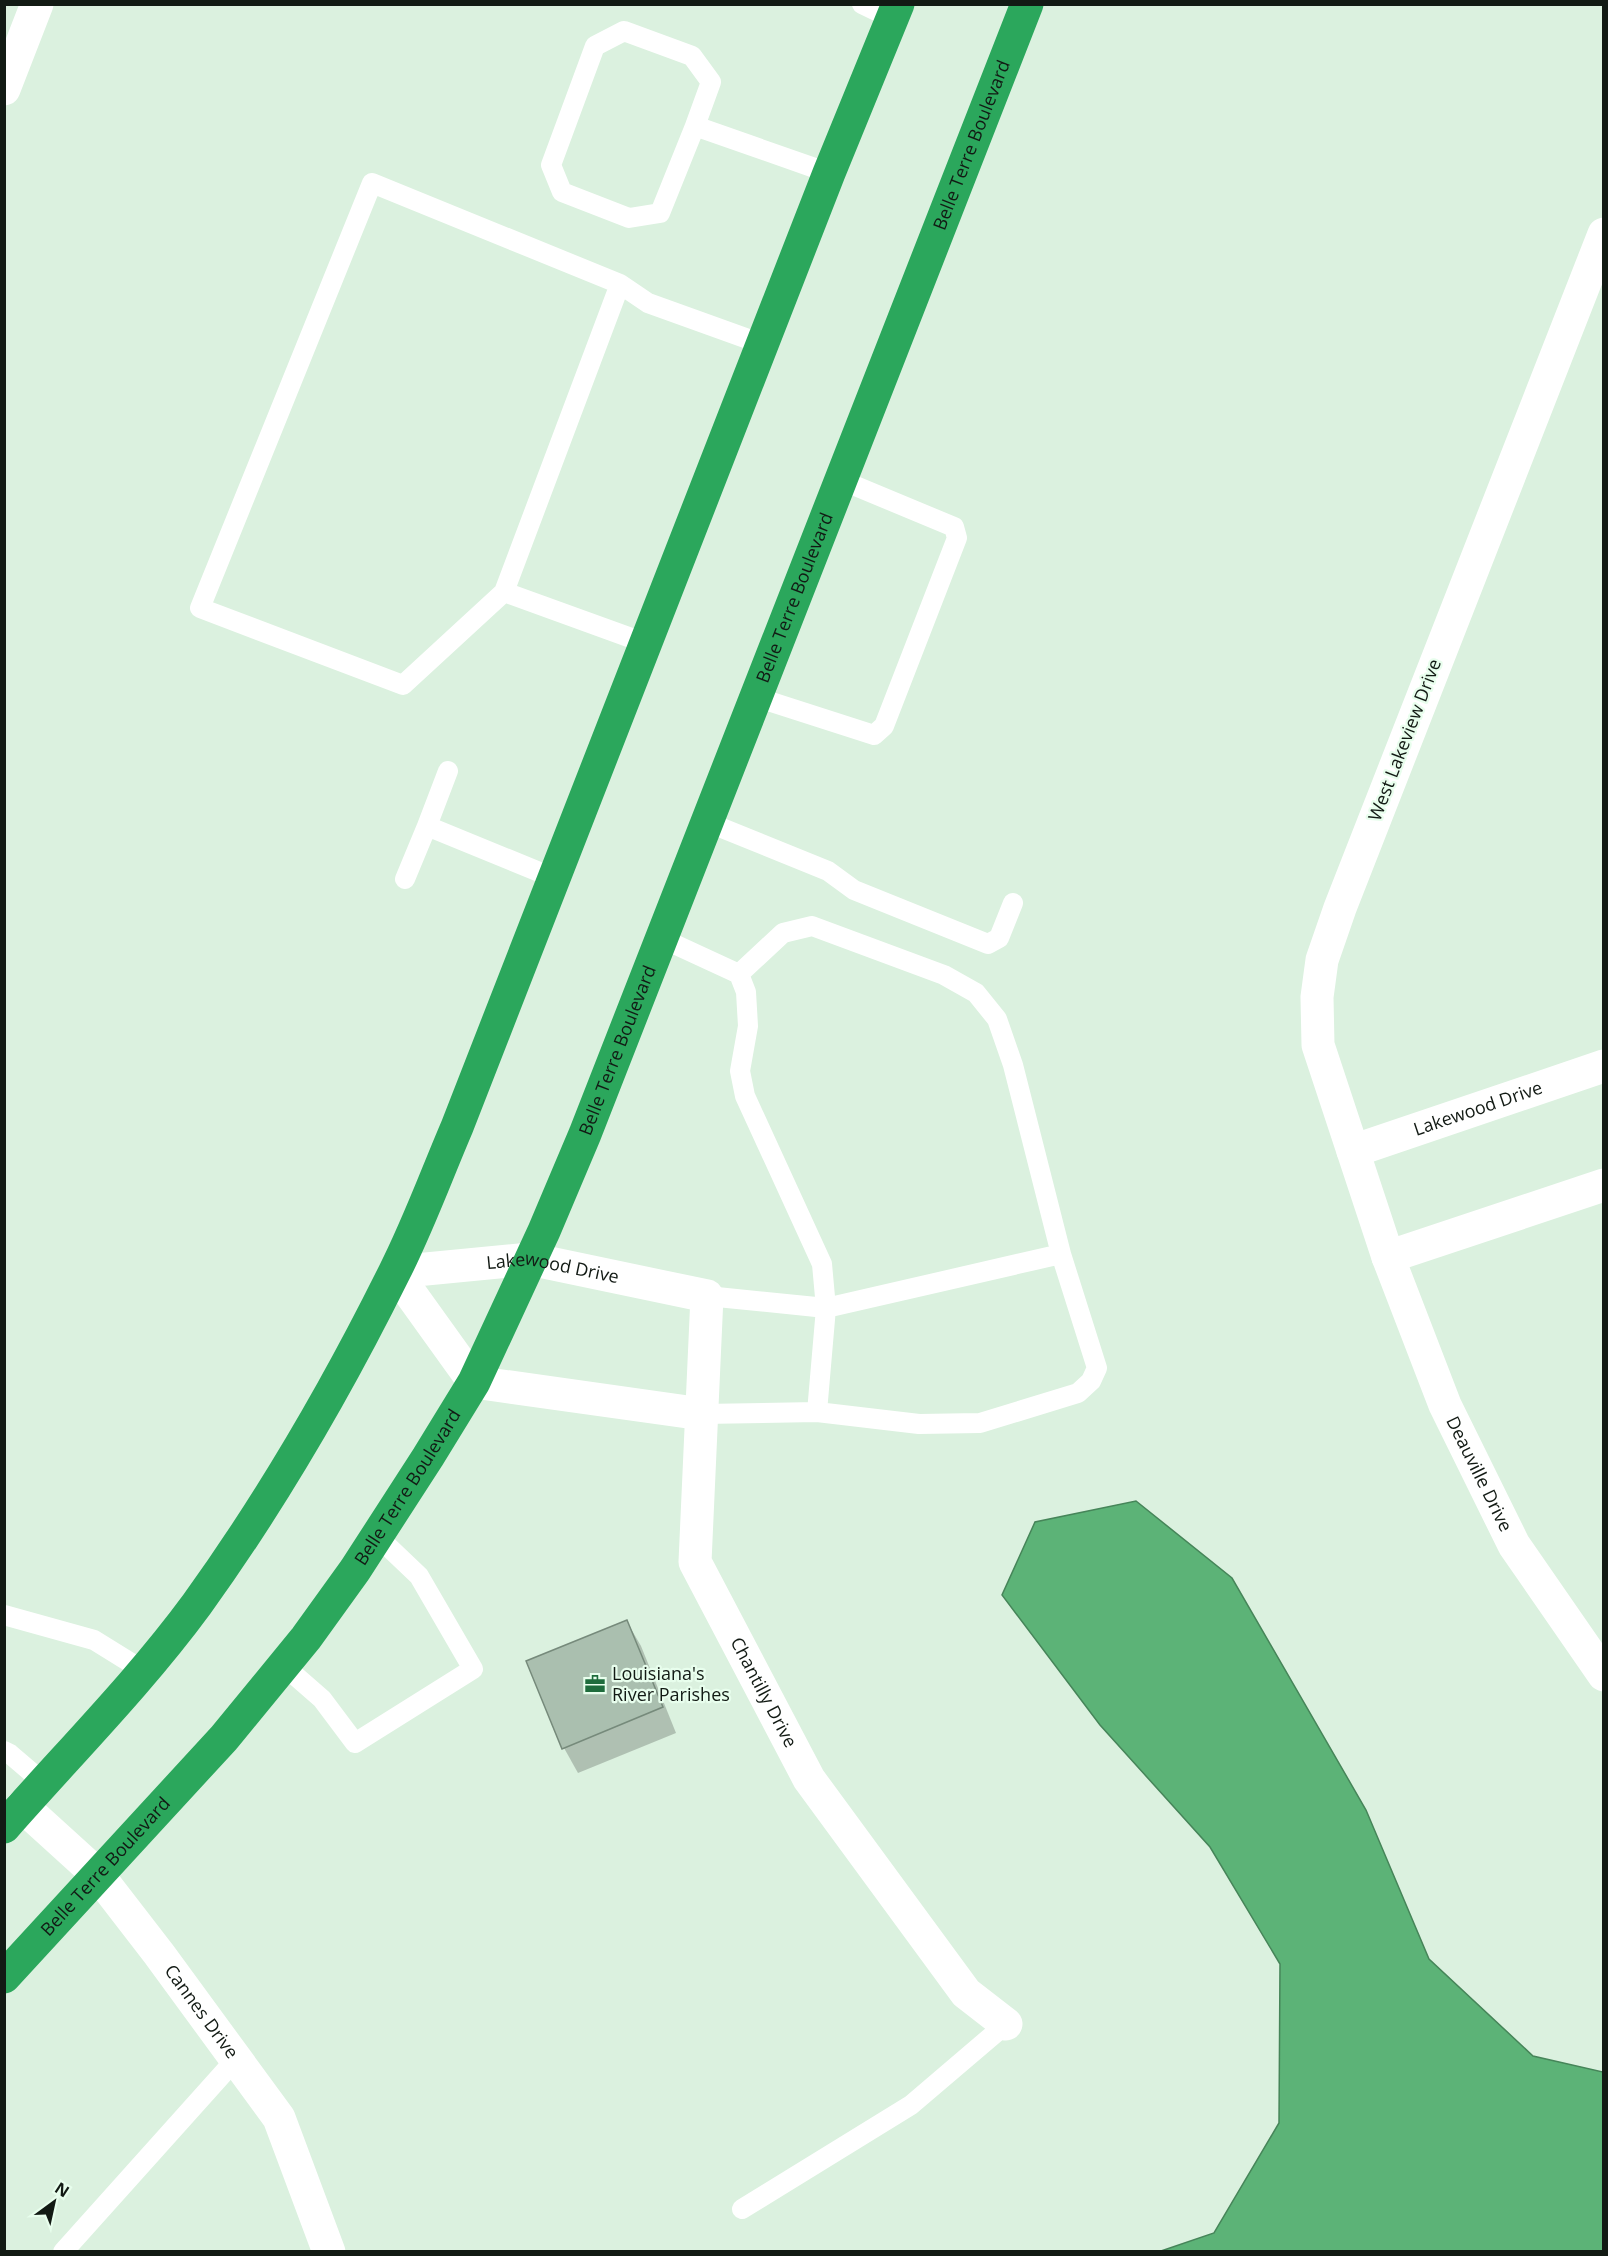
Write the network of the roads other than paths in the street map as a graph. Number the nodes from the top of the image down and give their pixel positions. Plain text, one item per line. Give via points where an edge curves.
1 (37, 4) edge
2 (862, 4) edge
3 (1027, 4) edge
4 (896, 12) edge
5 (4, 89) edge
6 (695, 126) junction
7 (829, 173) junction
8 (1604, 234) edge
9 (620, 284) junction
10 (762, 344) junction
11 (841, 480) junction
12 (504, 592) junction
13 (645, 643) junction
14 (756, 697) junction
15 (448, 771) dead end
16 (707, 822) junction
17 (427, 826) junction
18 (554, 878) junction
19 (405, 879) dead end
20 (1013, 903) dead end
21 (661, 938) junction
22 (739, 974) junction
23 (1604, 1066) edge
24 (1353, 1151) junction
25 (1604, 1185) edge
26 (1061, 1254) junction
27 (1388, 1257) junction
28 (530, 1259) junction
29 (395, 1272) junction
30 (708, 1296) junction
31 (826, 1308) junction
32 (474, 1382) junction
33 (817, 1412) junction
34 (702, 1414) junction
35 (377, 1536) junction
36 (4, 1615) edge
37 (284, 1665) junction
38 (144, 1671) junction
39 (1604, 1675) edge
40 (4, 1751) edge
41 (24, 1805) edge
42 (98, 1875) junction
43 (4, 1977) edge
44 (1006, 2024) joint
45 (236, 2059) junction
46 (742, 2209) dead end
47 (63, 2252) edge
48 (328, 2252) edge

1 - 5 street
2 - 4 lane
3 - 11 highway, Belle Terre Boulevard
4 - 7 highway
6 - 6 lane via 711,82 692,56 624,31 595,46 551,165 562,192 629,218 660,213
6 - 7 lane
7 - 10 highway
8 - 24 street, West Lakeview Drive via 1322,960 1317,997 1318,1045
9 - 10 lane via 648,303
9 - 12 lane
9 - 12 lane via 372,183 200,608 403,685
10 - 13 highway
11 - 14 highway, Belle Terre Boulevard
11 - 14 lane via 954,526 957,538 889,715 874,735
12 - 13 lane
13 - 18 highway
14 - 16 highway, Belle Terre Boulevard
15 - 17 lane
16 - 20 lane via 828,871 854,891 988,944 999,938
16 - 21 highway, Belle Terre Boulevard
17 - 18 lane
17 - 19 lane
18 - 29 highway via 457,1127
21 - 22 lane
21 - 28 highway, Belle Terre Boulevard via 576,1155
22 - 26 lane via 783,933 812,926 944,975 976,993 997,1019 1012,1065
22 - 31 lane via 746,992 748,1026 740,1071 745,1095 822,1264
23 - 24 street, Lakewood Drive
24 - 27 street, West Lakeview Drive
25 - 27 street
26 - 31 lane
26 - 33 lane via 1097,1368 1091,1381 1078,1393 980,1423 919,1424
27 - 39 street, Deauville Drive via 1445,1405 1514,1545
28 - 29 street, Lakewood Drive
28 - 30 street, Lakewood Drive
28 - 32 highway, Belle Terre Boulevard
29 - 32 street
29 - 38 highway via 265,1505 196,1605
30 - 31 lane
30 - 34 street, Chantilly Drive
31 - 33 lane
32 - 34 street
32 - 35 highway, Belle Terre Boulevard
33 - 34 lane
34 - 44 street, Chantilly Drive via 695,1562 809,1779 966,1993
35 - 37 highway, Belle Terre Boulevard
35 - 37 lane via 419,1576 473,1669 355,1743 322,1699
36 - 38 lane via 94,1640
37 - 42 highway, Belle Terre Boulevard via 224,1738
38 - 41 highway
40 - 41 lane
41 - 42 street, Cannes Drive
42 - 43 highway, Belle Terre Boulevard
42 - 45 street, Cannes Drive
44 - 46 lane via 911,2105
45 - 47 lane
45 - 48 street, Cannes Drive via 279,2118

